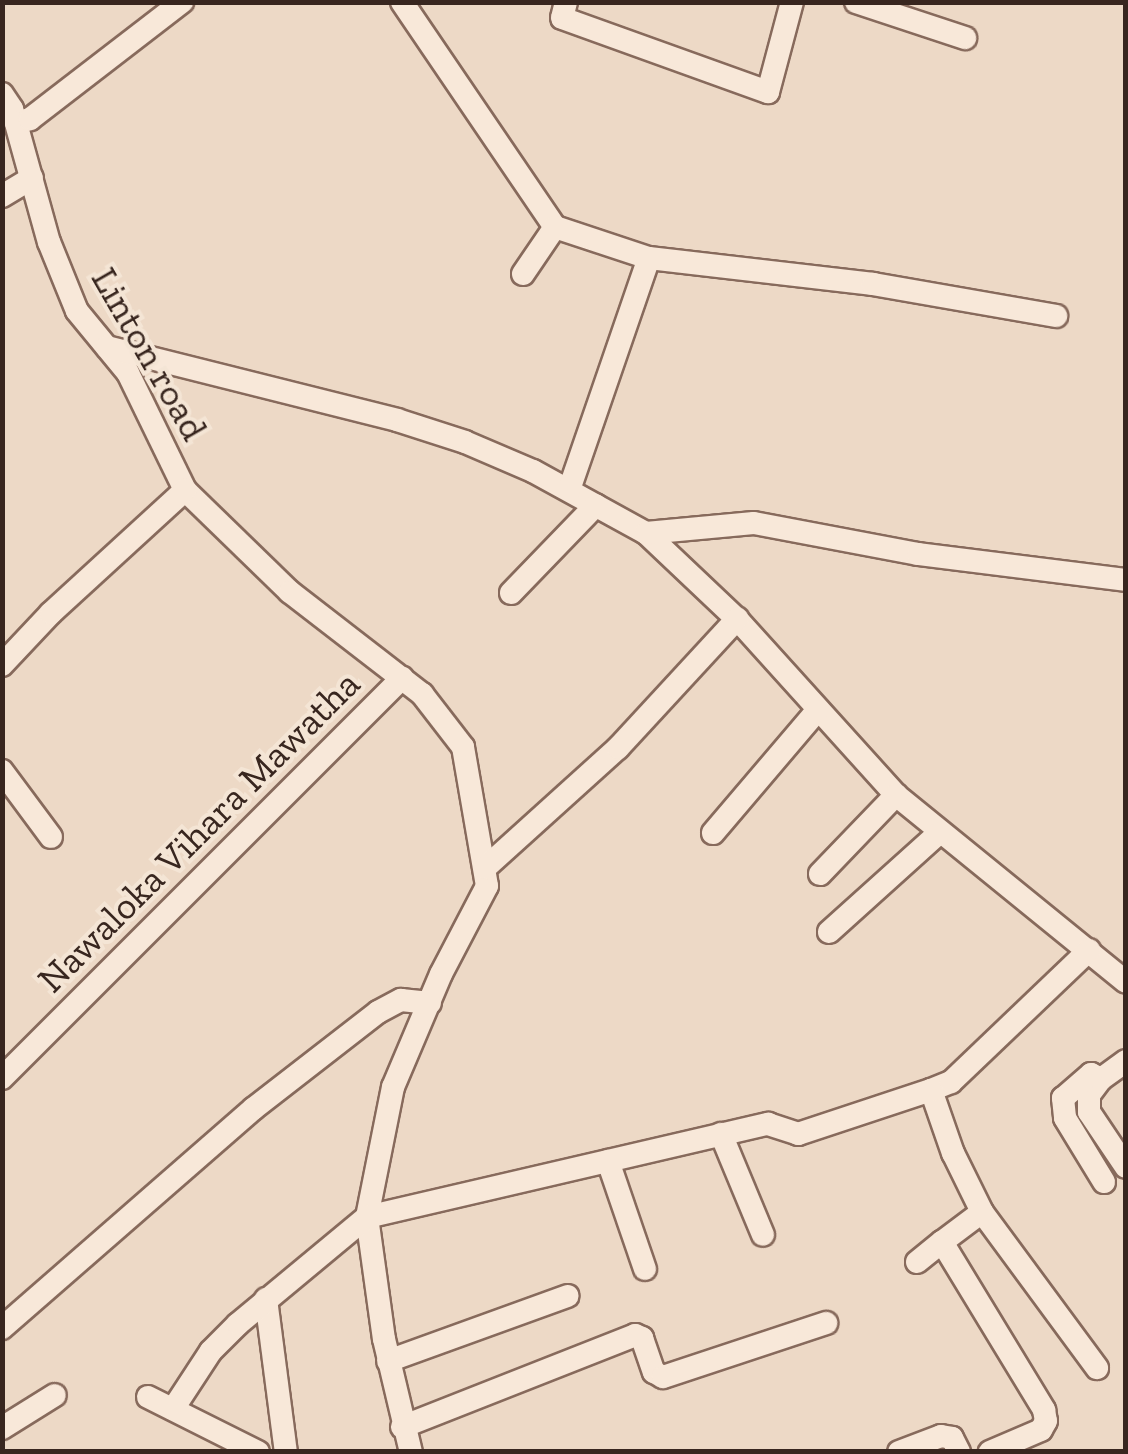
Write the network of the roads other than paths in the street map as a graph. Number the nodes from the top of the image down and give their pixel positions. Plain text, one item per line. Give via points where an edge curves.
1 (182, 2) edge
2 (402, 2) edge
3 (566, 2) edge
4 (792, 2) edge
5 (871, 4) edge
6 (964, 38) dead end
7 (2, 94) edge
8 (16, 122) junction
9 (32, 178) junction
10 (2, 196) edge
11 (556, 227) junction
12 (649, 258) junction
13 (523, 274) dead end
14 (1056, 316) dead end
15 (108, 347) junction
16 (186, 490) junction
17 (568, 490) junction
18 (596, 505) junction
19 (646, 534) junction
20 (1126, 580) edge
21 (511, 592) dead end
22 (737, 619) junction
23 (2, 665) edge
24 (402, 678) junction
25 (817, 711) junction
26 (2, 771) edge
27 (896, 795) junction
28 (712, 833) dead end
29 (938, 834) junction
30 (51, 837) dead end
31 (485, 868) junction
32 (820, 874) dead end
33 (828, 932) dead end
34 (1089, 950) junction
35 (1126, 982) edge
36 (430, 1003) junction
37 (1126, 1061) edge
38 (2, 1078) edge
39 (1101, 1079) junction
40 (931, 1090) junction
41 (721, 1134) junction
42 (608, 1161) junction
43 (1126, 1167) edge
44 (1104, 1182) dead end
45 (982, 1212) junction
46 (367, 1217) junction
47 (763, 1236) dead end
48 (942, 1242) junction
49 (917, 1262) dead end
50 (645, 1269) dead end
51 (568, 1296) dead end
52 (266, 1300) junction
53 (826, 1323) dead end
54 (2, 1328) edge
55 (388, 1361) junction
56 (1098, 1368) dead end
57 (55, 1396) dead end
58 (148, 1397) dead end
59 (173, 1409) junction
60 (402, 1427) junction
61 (2, 1428) edge
62 (258, 1452) edge
63 (286, 1452) edge
64 (411, 1452) edge
65 (899, 1452) edge
66 (959, 1452) edge
67 (990, 1452) edge

1 - 8 street via 30,119
2 - 11 street
3 - 4 street via 562,18 768,92
5 - 6 street
7 - 8 street, Linton road
8 - 9 street, Linton road
9 - 10 street
9 - 15 street, Linton road via 77,311
11 - 12 street
11 - 13 street
12 - 14 street via 854,282
12 - 17 street
15 - 16 street, Linton road via 144,400
15 - 17 street via 396,420 464,442
16 - 23 street
16 - 24 street, Linton road via 290,592
17 - 18 street
18 - 19 street
18 - 21 street
19 - 20 street via 754,523 918,554
19 - 22 street
22 - 25 street
22 - 31 street via 618,748
24 - 31 street, Linton road via 463,748
24 - 38 street, Nawaloka Vihara Mawatha
25 - 27 street
25 - 28 street
26 - 30 street
27 - 29 street
27 - 32 street
29 - 33 street
29 - 34 street
31 - 36 street via 488,886
34 - 35 street
34 - 40 street via 950,1082
36 - 46 street via 393,1086
36 - 54 street via 401,1000 378,1012 253,1109
37 - 39 street
39 - 43 street via 1089,1095 1089,1112
39 - 44 street via 1091,1074 1063,1098 1065,1118
40 - 41 street via 798,1134 768,1124
40 - 45 street
41 - 42 street
41 - 47 street
42 - 46 street
42 - 50 street
45 - 48 street
45 - 56 street
46 - 52 street
46 - 55 street
48 - 49 street
48 - 67 street via 1044,1410 1042,1430
51 - 55 street
52 - 59 street via 211,1350
52 - 63 street
53 - 60 street via 663,1377 635,1335
55 - 60 street
57 - 61 street
58 - 59 street
59 - 62 street
60 - 64 street
65 - 66 street via 941,1436 952,1438

